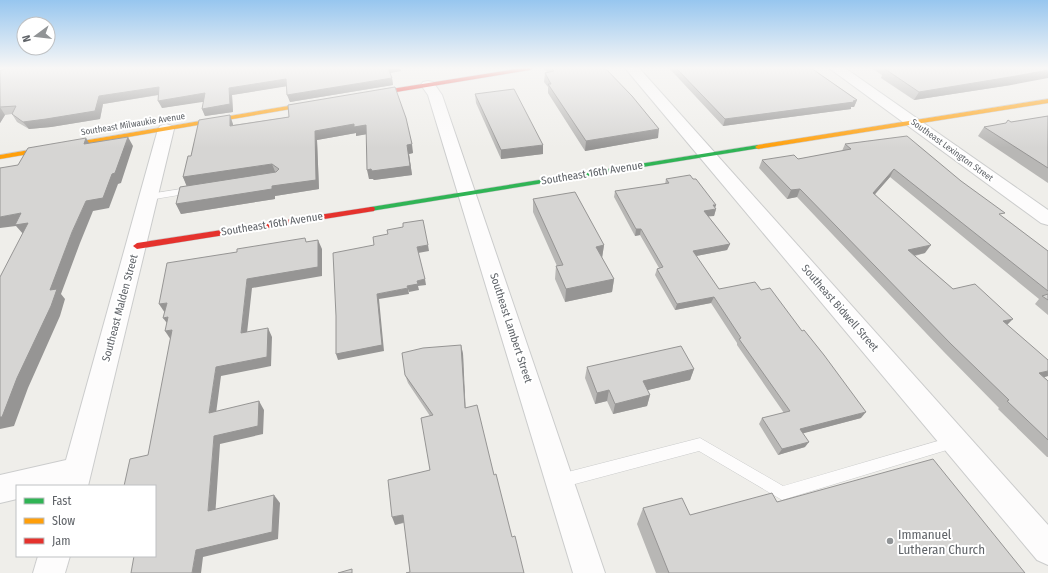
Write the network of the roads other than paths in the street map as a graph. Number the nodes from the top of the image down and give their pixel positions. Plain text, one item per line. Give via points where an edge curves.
1 (367, 95) edge
2 (435, 95) edge
3 (655, 95) edge
4 (874, 95) edge
5 (359, 96) edge
6 (1048, 101) edge
7 (328, 102) edge
8 (913, 122) junction
9 (166, 129) junction
10 (708, 155) junction
11 (0, 157) edge
12 (201, 189) edge
13 (468, 193) junction
14 (149, 197) junction
15 (1048, 219) edge
16 (136, 246) junction
17 (956, 442) junction
18 (75, 479) edge
19 (560, 480) junction
20 (34, 485) edge
21 (16, 488) edge
22 (0, 490) edge
23 (1048, 549) edge
24 (54, 557) edge
25 (49, 573) edge
26 (590, 573) edge

1 - 5 street
2 - 13 street, Southeast Lambert Street
3 - 10 street, Southeast Bidwell Street
4 - 8 street, Southeast Lexington Street
6 - 8 street, Southeast 16th Avenue
7 - 9 street, Southeast Milwaukie Avenue
8 - 10 street, Southeast 16th Avenue
8 - 15 street, Southeast Lexington Street
9 - 11 street, Southeast Milwaukie Avenue
9 - 14 street, Southeast Malden Street
10 - 13 street, Southeast 16th Avenue
10 - 17 street, Southeast Bidwell Street
12 - 14 lane
13 - 16 street, Southeast 16th Avenue
13 - 19 street, Southeast Lambert Street
14 - 16 street, Southeast Malden Street
16 - 18 street, Southeast Malden Street
17 - 19 lane via 782,493 700,444
17 - 23 street, Southeast Bidwell Street
18 - 20 street
19 - 26 street, Southeast Lambert Street
21 - 22 street
24 - 25 street

